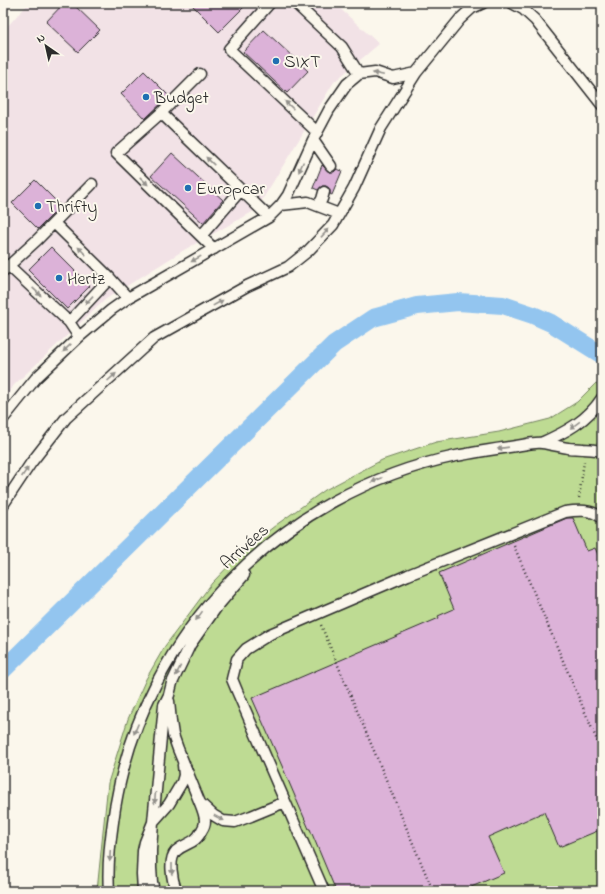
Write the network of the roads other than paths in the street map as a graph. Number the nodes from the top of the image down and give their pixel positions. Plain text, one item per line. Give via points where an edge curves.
1 (270, 3) edge
2 (295, 3) edge
3 (483, 3) edge
4 (515, 4) edge
5 (416, 73) junction
6 (200, 74) dead end
7 (359, 74) junction
8 (602, 105) edge
9 (161, 114) junction
10 (315, 136) junction
11 (330, 166) dead end
12 (92, 184) dead end
13 (241, 190) junction
14 (324, 192) dead end
15 (281, 205) junction
16 (318, 206) junction
17 (339, 214) junction
18 (269, 217) junction
19 (54, 223) junction
20 (201, 236) junction
21 (214, 249) junction
22 (5, 268) edge
23 (110, 278) junction
24 (128, 298) junction
25 (69, 322) junction
26 (79, 337) junction
27 (602, 398) edge
28 (3, 419) edge
29 (541, 443) junction
30 (602, 451) edge
31 (3, 505) edge
32 (602, 518) edge
33 (276, 539) junction
34 (168, 696) junction
35 (182, 760) junction
36 (285, 802) junction
37 (200, 803) junction
38 (153, 822) junction
39 (176, 890) dead end
40 (109, 891) edge
41 (143, 891) edge
42 (154, 891) edge
43 (324, 891) edge

10 -> 1 lane via 230,49
2 - 7 lane via 342,47
3 - 5 lane via 472,8 460,19
4 - 8 lane via 535,20
5 -> 7 lane via 393,78 374,72
5 - 17 lane via 381,128 354,188
6 - 9 lane
7 - 10 lane via 347,84
13 -> 9 lane
9 -> 20 lane via 116,154
10 - 11 lane
10 -> 15 lane
12 - 19 lane
13 - 18 lane
13 - 20 lane
14 - 16 lane
15 - 16 lane via 308,202
15 - 18 lane
16 - 17 lane
31 -> 17 lane via 66,418 154,338 247,286 288,267 308,251 333,225
18 - 21 lane
19 - 22 lane
23 -> 19 lane
20 - 21 lane
21 -> 24 lane
22 -> 25 lane
23 - 24 lane
23 -> 25 lane
24 - 26 lane
25 - 26 lane
26 -> 28 lane via 36,378
27 -> 29 lane via 573,428
29 - 30 lane, Arrivées via 570,449
29 -> 33 lane, Arrivées via 444,458 392,474 338,499
32 - 36 lane via 588,511 565,512 316,613 270,634 246,649 237,659 232,679
33 -> 34 lane via 216,608 190,645
33 -> 40 lane, Arrivées via 239,572 205,608 176,648 152,692 133,737 119,785 111,833
34 - 35 lane via 173,735
34 -> 38 lane via 164,705
35 - 37 lane
35 - 38 lane via 182,782 169,804
37 -> 36 lane via 223,821 235,822
36 - 43 lane
37 -> 39 lane via 205,820 200,836 176,851 172,858 171,869
38 - 41 lane via 143,851
38 - 42 lane via 151,868

